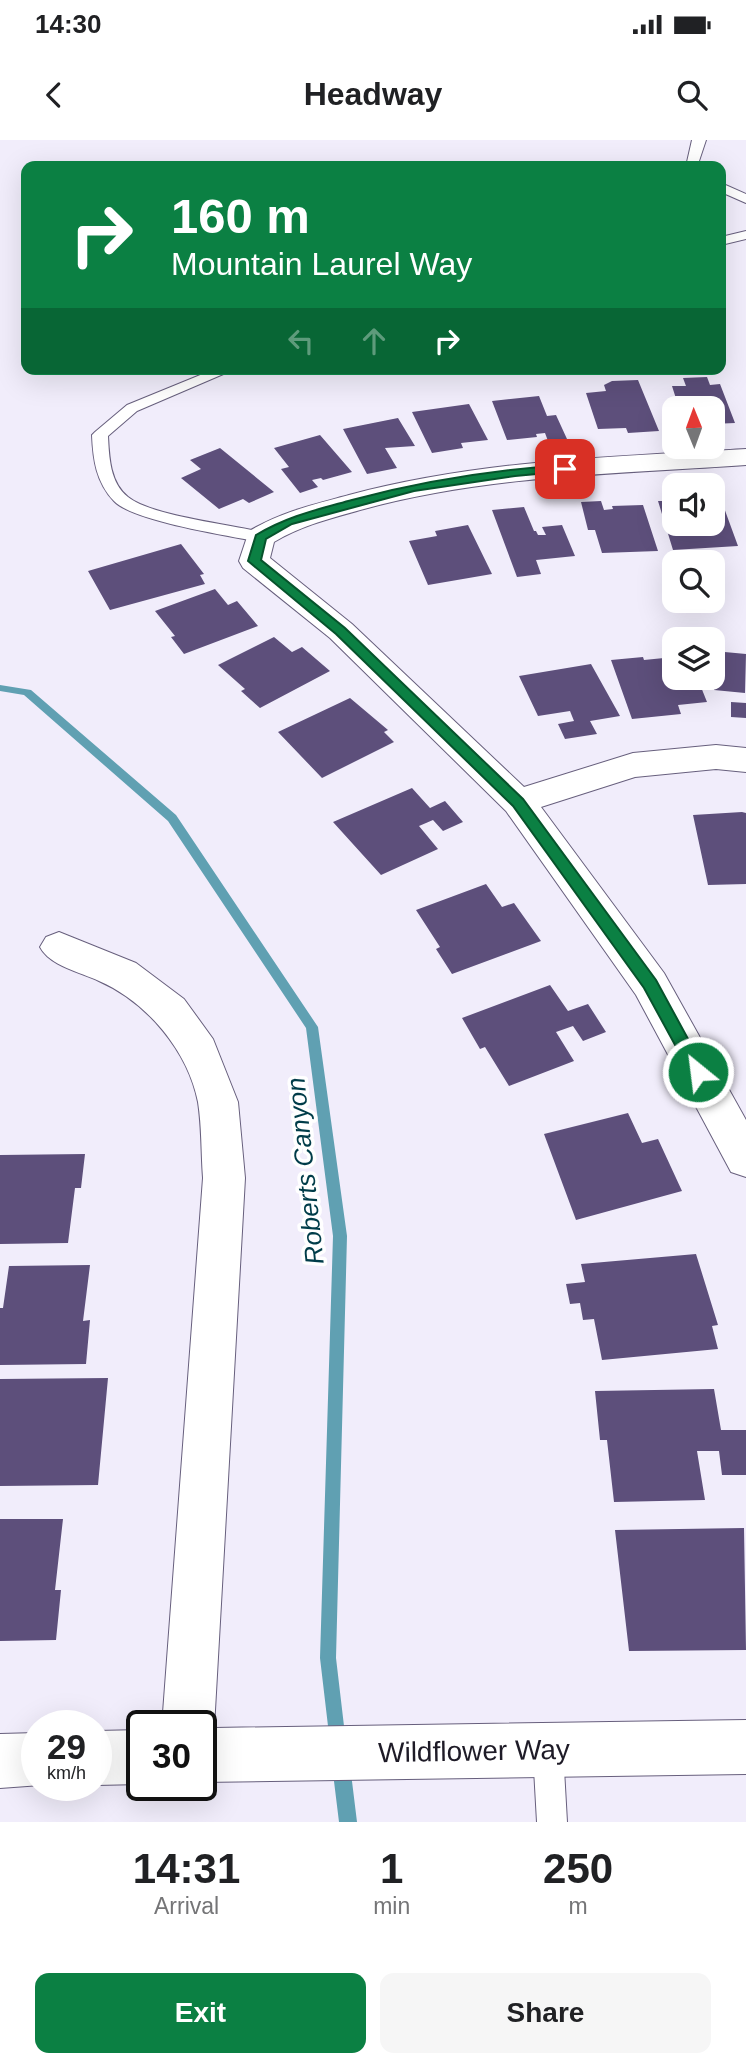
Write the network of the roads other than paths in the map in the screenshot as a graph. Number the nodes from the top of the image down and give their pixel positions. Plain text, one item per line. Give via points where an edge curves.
1 (701, 140) edge
2 (693, 161) edge
3 (726, 189) edge
4 (746, 199) edge
5 (746, 235) edge
6 (726, 240) edge
7 (213, 375) edge
8 (746, 457) edge
9 (260, 537) junction
10 (746, 760) edge
11 (518, 803) junction
12 (58, 947) dead end
13 (746, 1159) edge
14 (189, 1710) edge
15 (746, 1747) edge
16 (548, 1750) junction
17 (218, 1755) edge
18 (21, 1760) edge
19 (0, 1761) edge
20 (552, 1822) edge

1 - 2 lane
3 - 4 lane
5 - 6 lane
7 - 9 lane via 132,408 100,435 101,470 122,502
8 - 9 street via 515,472 413,487 288,521
9 - 11 street via 254,561 341,631
10 - 11 street via 716,757 634,765
11 - 13 street via 650,984
12 - 14 street via 122,974 170,1010 199,1051 218,1102 223,1178
15 - 16 street, Wildflower Way
16 - 17 street, Wildflower Way
16 - 20 lane
18 - 19 street

